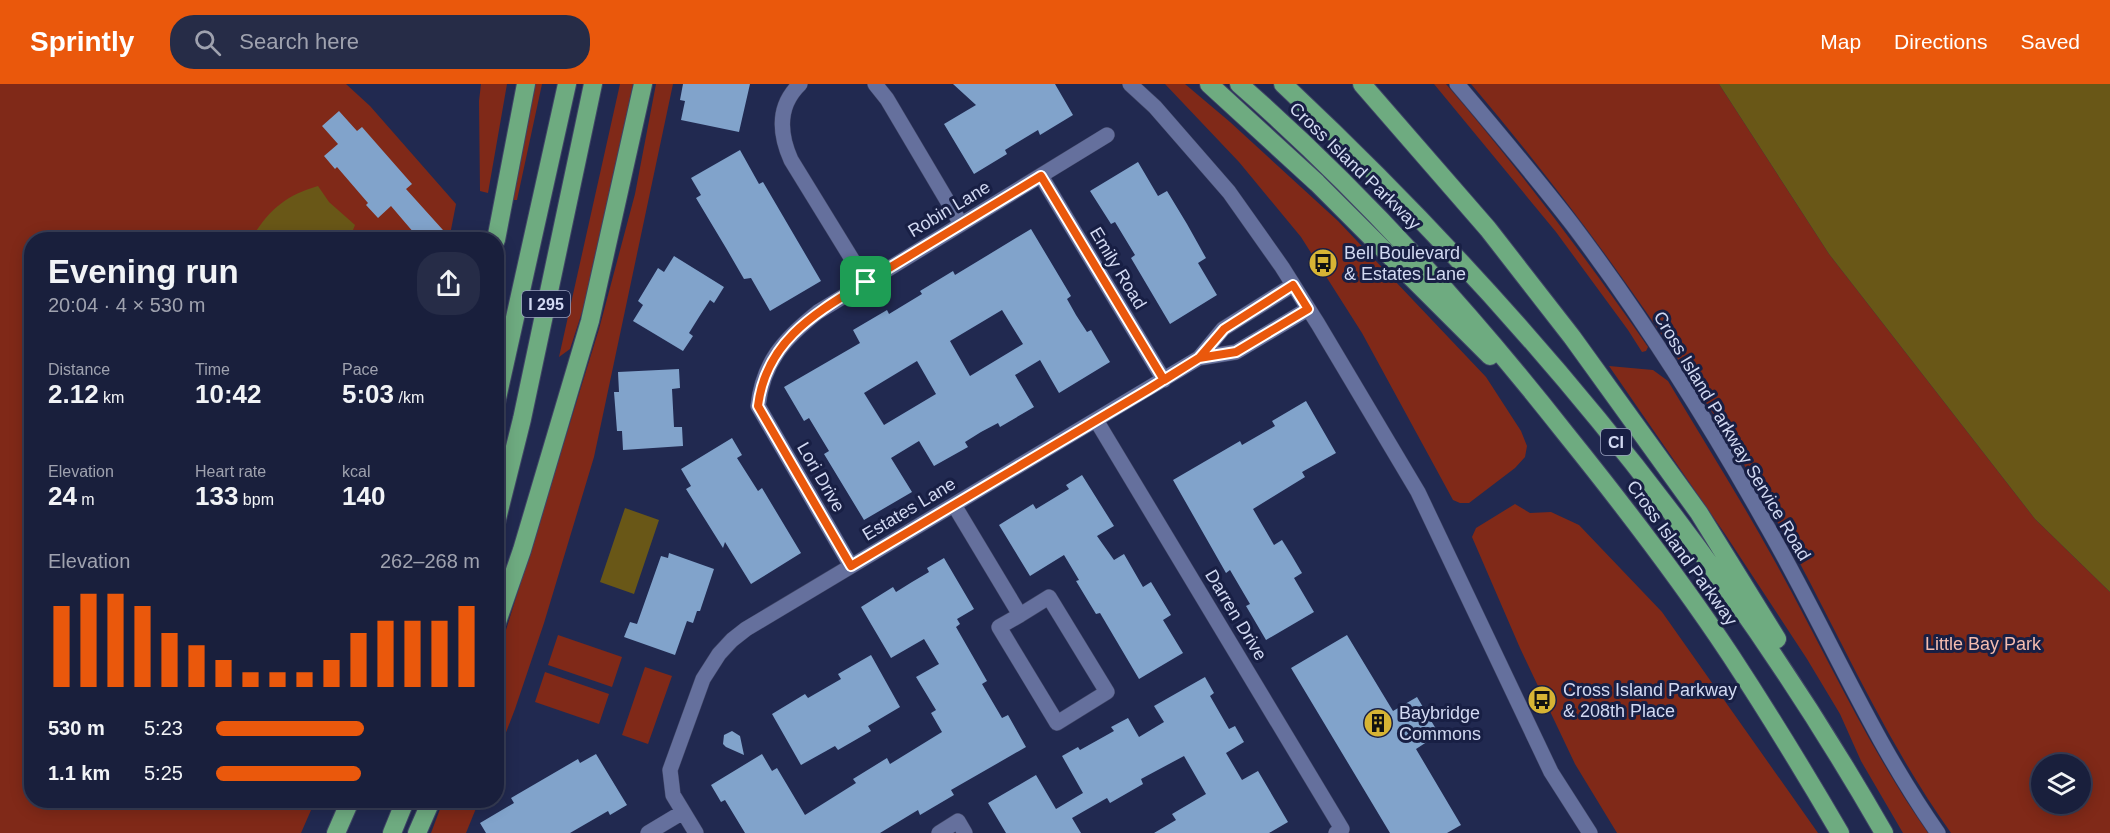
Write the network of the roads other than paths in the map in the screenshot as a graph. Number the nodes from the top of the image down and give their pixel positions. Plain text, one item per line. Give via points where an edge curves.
1 (525, 84) edge
2 (567, 84) edge
3 (593, 84) edge
4 (643, 84) edge
5 (800, 84) edge
6 (875, 84) edge
7 (1130, 84) edge
8 (1209, 84) edge
9 (1239, 84) edge
10 (1283, 84) edge
11 (1362, 84) edge
12 (1457, 84) edge
13 (1107, 135) dead end
14 (1041, 176) junction
15 (961, 224) junction
16 (497, 232) edge
17 (866, 282) junction
18 (1293, 285) junction
19 (1308, 309) junction
20 (1199, 358) junction
21 (504, 367) edge
22 (1164, 380) junction
23 (758, 406) joint
24 (1096, 420) junction
25 (1567, 434) junction
26 (504, 491) edge
27 (954, 505) junction
28 (851, 566) junction
29 (504, 602) edge
30 (1020, 615) junction
31 (1856, 783) junction
32 (347, 808) edge
33 (402, 808) edge
34 (428, 808) edge
35 (683, 812) junction
36 (1339, 831) edge
37 (336, 833) edge
38 (392, 833) edge
39 (417, 833) edge
40 (648, 833) edge
41 (696, 833) edge
42 (939, 833) edge
43 (965, 833) edge
44 (1590, 833) edge
45 (1840, 833) edge
46 (1884, 833) edge
47 (1938, 833) edge

1 - 16 highway
2 - 21 highway, I 295
3 - 26 highway, I 295
4 - 29 highway via 590,321
5 - 17 street via 786,104 781,124 783,142
6 - 15 street
7 - 18 street via 1229,192
8 - 25 highway via 1317,183
9 - 25 highway, Cross Island Parkway / CI via 1402,241
10 - 31 highway, Cross Island Parkway / CI via 1433,233 1572,388 1721,579
11 - 31 highway via 1502,247 1706,522
12 - 47 street, Cross Island Parkway Service Road via 1573,226 1680,382 1785,557 1893,764
13 - 14 street, Robin Lane
14 - 15 street, Robin Lane
14 - 22 street, Emily Road
15 - 17 street, Robin Lane
17 - 23 street, Robin Lane via 818,312 780,347 768,368
18 - 19 street
18 - 20 street, Estates Lane via 1224,329
19 - 20 street, Estates Lane via 1236,352
19 - 44 street via 1418,492 1551,772
20 - 22 street, Estates Lane
22 - 24 street, Estates Lane
23 - 28 street, Lori Drive
24 - 27 street, Estates Lane
24 - 36 street, Darren Drive
25 - 45 highway, Cross Island Parkway / CI via 1644,533 1730,655
27 - 28 street, Estates Lane
27 - 30 street
28 - 35 street, Estates Lane via 746,629 719,654 703,679 670,770 673,795
30 - 30 street via 1049,597 1107,692 1057,723 999,627
31 - 46 highway, Cross Island Parkway / CI
32 - 37 highway
33 - 38 highway
34 - 39 highway
35 - 40 street
35 - 41 street, Estates Lane
42 - 43 street via 958,821

